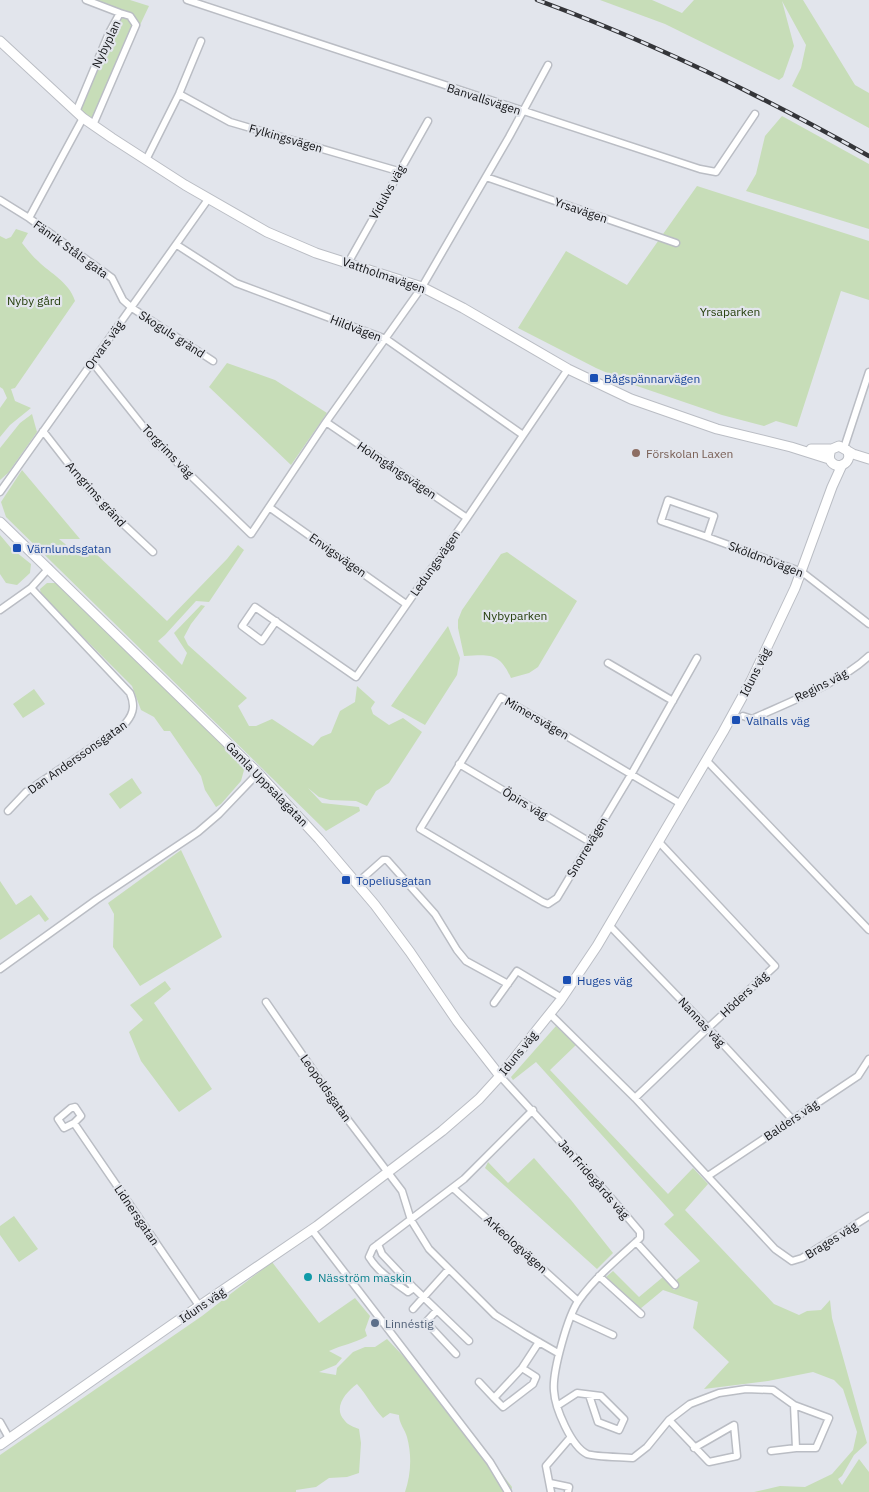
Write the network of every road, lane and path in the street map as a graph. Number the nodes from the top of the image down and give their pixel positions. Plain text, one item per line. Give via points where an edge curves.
1 (86, 0) edge
2 (187, 0) edge
3 (120, 13) junction
4 (0, 41) edge
5 (201, 41) dead end
6 (548, 65) dead end
7 (179, 94) junction
8 (523, 112) junction
9 (755, 114) dead end
10 (79, 115) junction
11 (428, 121) dead end
12 (93, 125) junction
13 (146, 160) junction
14 (398, 171) junction
15 (716, 172) junction
16 (725, 172) dead end
17 (486, 176) junction
18 (209, 198) junction
19 (0, 200) edge
20 (29, 218) junction
21 (676, 243) dead end
22 (177, 245) junction
23 (348, 263) junction
24 (422, 286) junction
25 (132, 308) junction
26 (386, 339) junction
27 (212, 361) dead end
28 (92, 362) junction
29 (568, 369) junction
30 (869, 372) edge
31 (326, 422) junction
32 (44, 431) junction
33 (523, 434) junction
34 (800, 449) junction
35 (832, 449) junction
36 (845, 449) junction
37 (869, 459) edge
38 (838, 463) junction
39 (0, 492) edge
40 (269, 507) junction
41 (467, 518) junction
42 (0, 522) edge
43 (707, 537) junction
44 (153, 552) dead end
45 (50, 568) junction
46 (802, 572) junction
47 (31, 588) junction
48 (406, 604) junction
49 (0, 610) edge
50 (276, 621) junction
51 (869, 624) edge
52 (869, 656) edge
53 (697, 658) dead end
54 (608, 663) dead end
55 (673, 701) junction
56 (743, 716) dead end
57 (706, 760) junction
58 (459, 764) junction
59 (258, 773) junction
60 (632, 774) junction
61 (681, 804) junction
62 (8, 811) dead end
63 (420, 829) joint
64 (590, 842) junction
65 (659, 842) junction
66 (356, 884) junction
67 (610, 926) junction
68 (869, 930) edge
69 (0, 969) edge
70 (508, 984) junction
71 (562, 998) junction
72 (266, 1002) dead end
73 (494, 1003) dead end
74 (550, 1014) junction
75 (708, 1028) junction
76 (869, 1059) edge
77 (500, 1076) junction
78 (635, 1098) junction
79 (533, 1110) junction
80 (792, 1119) junction
81 (74, 1122) dead end
82 (388, 1173) junction
83 (708, 1176) junction
84 (454, 1188) junction
85 (869, 1216) edge
86 (411, 1220) junction
87 (312, 1230) junction
88 (636, 1242) junction
89 (378, 1244) junction
90 (448, 1270) junction
91 (599, 1276) junction
92 (675, 1285) dead end
93 (414, 1288) junction
94 (424, 1297) junction
95 (578, 1301) junction
96 (200, 1307) junction
97 (413, 1309) dead end
98 (437, 1310) junction
99 (641, 1314) dead end
100 (572, 1316) junction
101 (613, 1335) dead end
102 (469, 1341) dead end
103 (539, 1342) junction
104 (558, 1353) junction
105 (456, 1354) dead end
106 (522, 1368) junction
107 (479, 1382) dead end
108 (590, 1394) junction
109 (494, 1398) junction
110 (794, 1405) junction
111 (557, 1406) junction
112 (669, 1420) junction
113 (0, 1422) edge
114 (9, 1438) junction
115 (570, 1438) junction
116 (0, 1445) edge
117 (694, 1448) junction
118 (796, 1448) junction
119 (771, 1451) dead end
120 (550, 1483) junction
121 (508, 1492) edge
122 (551, 1492) edge
123 (568, 1492) edge

1 - 3 street
2 - 8 street, Banvallsvägen
3 - 10 street, Nybyplan via 109,32
3 - 12 street, Nybyplan via 130,16 136,25
4 - 10 street, Vattholmavägen
5 - 7 street
6 - 8 street
7 - 13 street
7 - 14 street, Fylkingsvägen via 230,122
8 - 15 street, Banvallsvägen
8 - 17 street
9 - 15 street
10 - 12 street, Vattholmavägen
10 - 20 street, Nybyplan
11 - 14 street, Vidulvs väg
12 - 13 street, Vattholmavägen
13 - 18 street, Vattholmavägen
14 - 23 street, Vidulvs väg
15 - 16 street, Banvallsvägen
17 - 21 street, Yrsavägen
17 - 24 street
18 - 22 street, Orvars väg
18 - 23 street, Vattholmavägen via 267,232
19 - 20 street, Fänrik Ståls gata
20 - 25 street, Fänrik Ståls gata via 112,278 122,300
22 - 25 street, Orvars väg
22 - 26 street, Hildvägen via 236,283
23 - 24 street, Vattholmavägen
24 - 26 street
24 - 29 street, Vattholmavägen
25 - 27 street, Skoguls gränd
25 - 28 street, Orvars väg
26 - 31 street
26 - 33 street, Hildvägen
28 - 32 street, Orvars väg
28 - 40 street, Torgrims väg via 154,440 251,534
29 - 33 street, Ledungsvägen
29 - 34 street, Vattholmavägen via 631,399 717,429
30 - 36 street
31 - 40 street
31 - 41 street, Holmgångsvägen
32 - 39 street, Orvars väg
32 - 44 street, Arngrims gränd via 97,499
33 - 41 street, Ledungsvägen
34 - 35 street, Vattholmavägen
34 - 38 street, Vattholmavägen
35 - 36 street via 839,446
35 - 38 street via 829,454
36 - 37 street, Vattholmavägen
36 - 38 street via 849,458
37 - 38 street, Vattholmavägen
38 - 46 street, Iduns väg
40 - 48 street, Envigsvägen
41 - 48 street, Ledungsvägen
42 - 45 street, Gamla Uppsalagatan
43 - 43 street, Sköldmövägen via 714,516 668,500 661,521
43 - 46 street, Sköldmövägen
45 - 47 street
45 - 59 street, Gamla Uppsalagatan
46 - 51 street, Sköldmövägen
46 - 57 street, Iduns väg via 751,681
47 - 49 street
47 - 62 street, Dan Anderssonsgatan via 130,693 134,701 133,711 122,727 26,792
48 - 50 street, Ledungsvägen via 356,677
50 - 50 street, Ledungsvägen via 255,607 242,626 262,641
52 - 56 street, Regins väg via 830,682 768,712 752,719
53 - 55 street, Snorrevägen
54 - 55 street
55 - 60 street, Snorrevägen
57 - 61 street, Iduns väg
57 - 68 street
58 - 60 street, Mimersvägen via 501,697
58 - 63 street, Mimersvägen
58 - 64 street, Öpirs väg
59 - 66 street, Gamla Uppsalagatan
59 - 69 street via 198,832
60 - 61 street, Mimersvägen
60 - 64 street, Snorrevägen
61 - 65 street, Iduns väg
63 - 64 street, Snorrevägen via 548,904 557,898
65 - 67 street, Iduns väg
65 - 75 street, Höders väg via 775,966
66 - 70 street via 387,860 435,914 466,961
66 - 77 street, Gamla Uppsalagatan
67 - 71 street, Iduns väg
67 - 75 street, Nannas väg
70 - 71 street via 517,971
70 - 73 street
71 - 74 street, Iduns väg
72 - 82 street, Leopoldsgatan
74 - 77 street, Iduns väg
74 - 78 street
75 - 78 street, Höders väg
75 - 80 street, Nannas väg
76 - 80 street, Balders väg via 858,1076
77 - 79 street, Jan Fridegårds väg
77 - 82 street, Iduns väg via 479,1099
78 - 83 street
79 - 84 street
79 - 88 street, Jan Fridegårds väg via 640,1232
80 - 83 street, Balders väg
81 - 96 street, Lidnersgatan
82 - 86 street, Leopoldsgatan via 402,1191
82 - 87 street, Iduns väg
83 - 85 street, Brages väg via 775,1249 792,1261
84 - 86 street
84 - 95 street, Arkeologvägen
86 - 89 street
86 - 90 street, Leopoldsgatan via 429,1249
87 - 96 street, Iduns väg
87 - 121 street via 490,1462
88 - 91 street
88 - 92 street, Jan Fridegårds väg
89 - 93 street via 382,1254
89 - 93 street via 369,1257 373,1263 408,1292
90 - 94 street
90 - 103 street, Leopoldsgatan via 494,1315
91 - 95 street
91 - 99 street
93 - 94 street
94 - 97 street
94 - 98 street
95 - 100 street
96 - 114 street, Iduns väg
98 - 102 street
98 - 105 street via 426,1322
100 - 101 street
100 - 104 street
103 - 104 street, Leopoldsgatan
103 - 106 street
104 - 111 street via 554,1390
106 - 109 street
106 - 109 street via 536,1377 533,1384 503,1407
107 - 109 street
108 - 108 street via 602,1396 624,1418 619,1430 598,1422
108 - 111 street via 577,1393
110 - 112 street via 773,1390 746,1389 719,1393 690,1404
110 - 118 street
110 - 118 street via 829,1418 816,1448
111 - 115 street
112 - 115 street via 647,1447 633,1458 587,1454
112 - 117 street
113 - 114 street
114 - 116 street, Iduns väg
115 - 120 street via 546,1466
117 - 117 street via 709,1462 737,1456 734,1425
118 - 119 street
120 - 122 street
120 - 123 street via 569,1487

